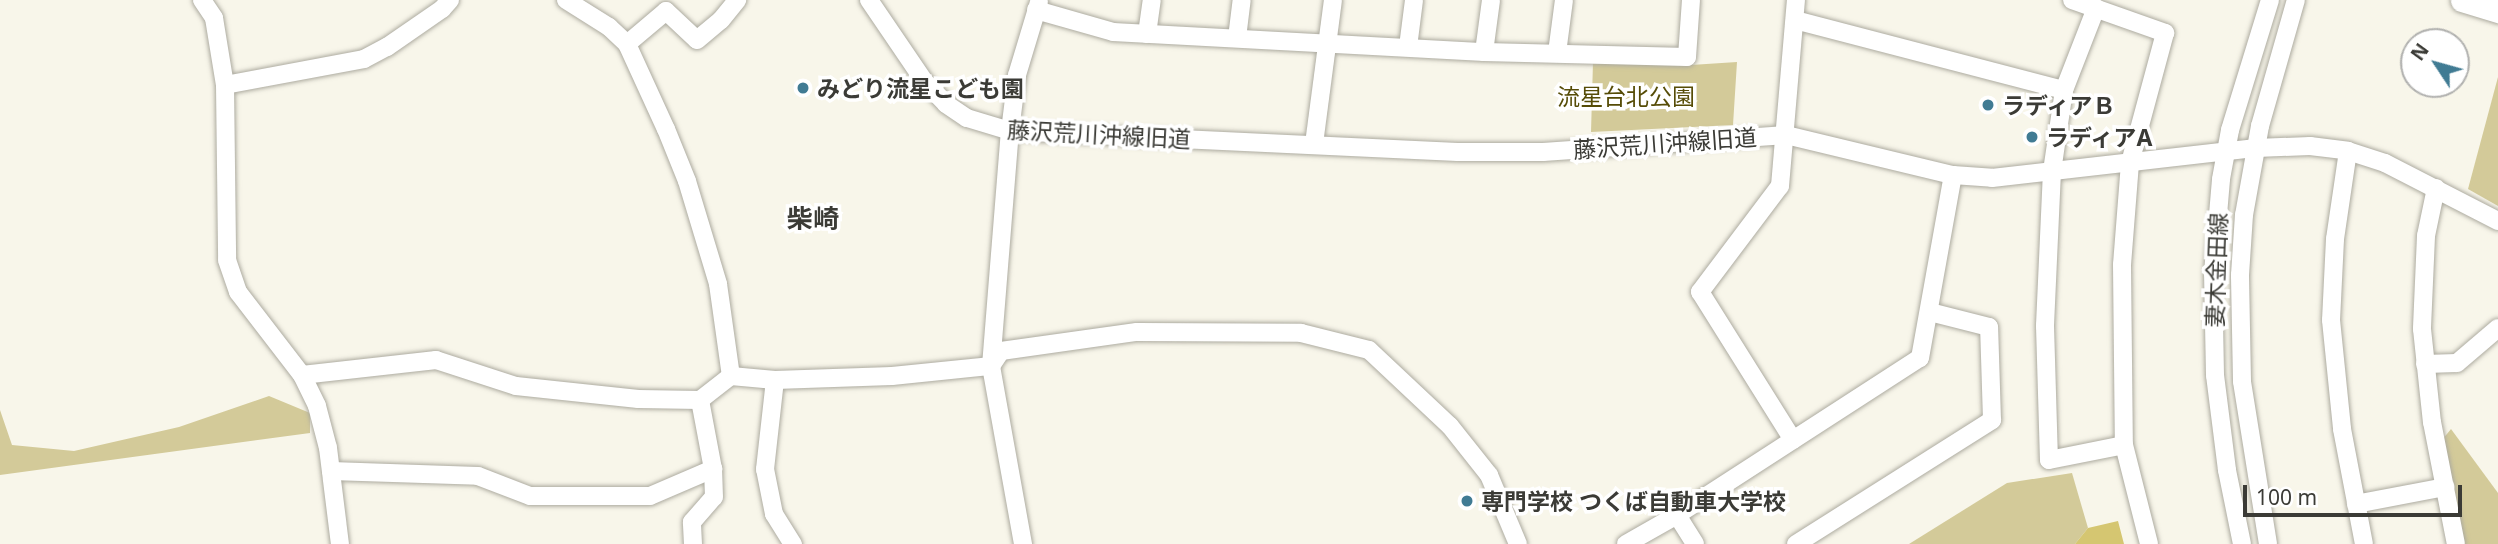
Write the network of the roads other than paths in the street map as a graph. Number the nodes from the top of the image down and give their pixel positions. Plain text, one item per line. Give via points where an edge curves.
1 (202, 0) edge
2 (450, 0) edge
3 (566, 0) edge
4 (737, 0) edge
5 (869, 0) edge
6 (1152, 0) edge
7 (1242, 0) edge
8 (1333, 0) edge
9 (1414, 0) edge
10 (1490, 0) edge
11 (1564, 0) edge
12 (1691, 0) edge
13 (1796, 0) edge
14 (2072, 0) edge
15 (2270, 0) edge
16 (2296, 0) edge
17 (2462, 0) edge
18 (1038, 5) edge
19 (2096, 8) junction
20 (2498, 11) edge
21 (1795, 20) junction
22 (1147, 34) junction
23 (1237, 38) junction
24 (1327, 41) junction
25 (627, 44) junction
26 (1408, 47) junction
27 (1484, 52) junction
28 (1557, 53) junction
29 (225, 85) junction
30 (2064, 90) junction
31 (1010, 131) junction
32 (1786, 135) junction
33 (1314, 144) junction
34 (2256, 148) junction
35 (2226, 151) junction
36 (2348, 151) junction
37 (2130, 163) junction
38 (2053, 171) junction
39 (1953, 175) junction
40 (2436, 187) junction
41 (2498, 221) edge
42 (1930, 312) junction
43 (2498, 328) edge
44 (2425, 364) junction
45 (991, 366) junction
46 (302, 375) junction
47 (731, 376) junction
48 (775, 380) junction
49 (700, 400) junction
50 (1793, 440) junction
51 (2124, 445) junction
52 (713, 469) junction
53 (331, 471) junction
54 (2445, 487) junction
55 (2357, 504) junction
56 (1677, 515) junction
57 (340, 544) edge
58 (693, 544) edge
59 (793, 544) edge
60 (1023, 544) edge
61 (1518, 544) edge
62 (1626, 544) edge
63 (1695, 544) edge
64 (1796, 544) edge
65 (2150, 544) edge
66 (2242, 544) edge
67 (2268, 544) edge
68 (2364, 544) edge
69 (2456, 544) edge

1 - 29 street via 214,18
2 - 29 street via 364,59
3 - 25 street
4 - 25 street via 722,20 697,40 666,10
5 - 31 street, 藤沢荒川沖線旧道 via 924,81 946,104 967,118
6 - 22 street
7 - 23 street
8 - 24 street
9 - 26 street
10 - 27 street
11 - 28 street
12 - 28 street via 1687,57
13 - 21 street
14 - 19 street
15 - 35 street, 妻木金田線
16 - 34 street, 妻木金田線
17 - 20 main road
18 - 22 street via 1113,32
18 - 31 street via 1017,75
19 - 30 street
19 - 37 street via 2165,33
21 - 30 street
21 - 32 street
22 - 23 street
23 - 24 street
24 - 26 street
24 - 33 street
25 - 47 street via 687,181 718,284
26 - 27 street
27 - 28 street
29 - 46 street via 227,260 237,292
30 - 38 street
31 - 33 street, 藤沢荒川沖線旧道
31 - 45 street
32 - 33 street, 藤沢荒川沖線旧道 via 1543,152
32 - 39 street, 藤沢荒川沖線旧道
32 - 50 street via 1780,186 1700,292
34 - 35 street, 藤沢荒川沖線旧道
34 - 36 street, 藤沢荒川沖線旧道 via 2310,146
34 - 67 street, 妻木金田線 via 2244,215 2240,275 2242,381
35 - 37 street, 藤沢荒川沖線旧道
35 - 66 street, 妻木金田線 via 2213,273 2215,375
36 - 40 street, 藤沢荒川沖線旧道
36 - 55 street via 2335,239 2331,320 2335,380
37 - 38 street, 藤沢荒川沖線旧道
37 - 51 street via 2122,265
38 - 39 street, 藤沢荒川沖線旧道 via 1992,178
38 - 51 street via 2045,326 2049,460
39 - 42 street
40 - 41 street, 藤沢荒川沖線旧道
40 - 44 street via 2422,286
42 - 50 street via 1920,358
42 - 64 street via 1989,327 1992,420
43 - 44 street via 2457,363
44 - 54 street
45 - 48 street via 892,376
45 - 60 street
45 - 61 street via 1001,351 1137,332 1301,333 1369,350 1450,426 1489,475
46 - 49 street via 436,360 516,386 638,399
46 - 53 street via 320,417
47 - 48 street
47 - 49 street
48 - 59 street via 765,469 774,514
49 - 52 street
50 - 56 street
51 - 65 street
52 - 53 street via 650,496 530,496 478,476
52 - 58 street via 714,497 692,522
53 - 57 street
54 - 55 street
54 - 69 street
55 - 68 street
56 - 62 street
56 - 63 street

